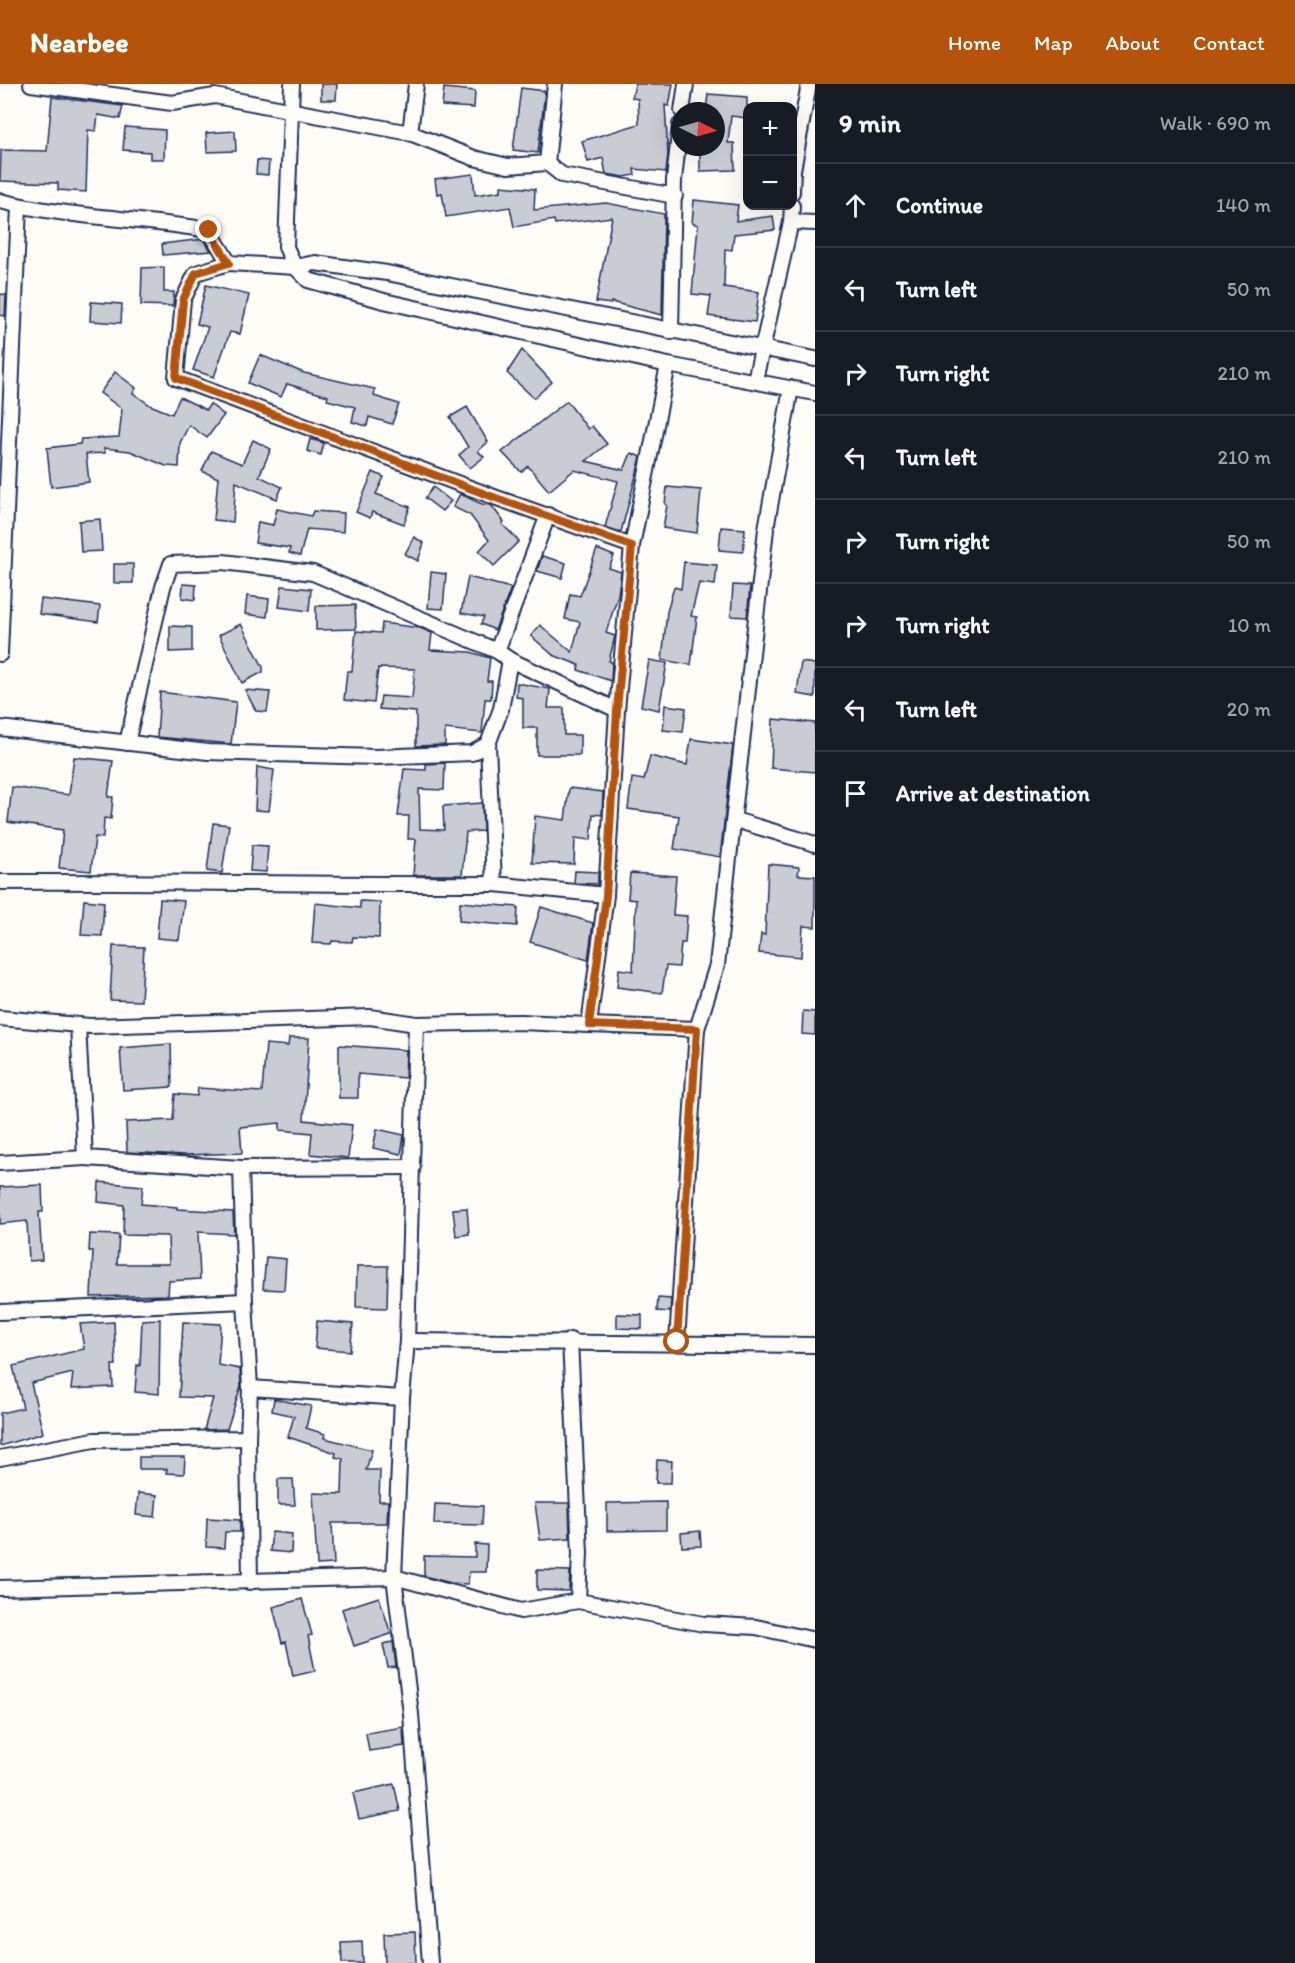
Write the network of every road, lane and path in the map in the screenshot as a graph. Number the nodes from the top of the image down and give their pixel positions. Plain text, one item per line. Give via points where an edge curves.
1 (31, 84) edge
2 (292, 84) edge
3 (416, 84) edge
4 (555, 84) edge
5 (686, 84) edge
6 (808, 84) edge
7 (129, 91) edge
8 (683, 102) edge
9 (809, 109) edge
10 (290, 112) junction
11 (410, 133) junction
12 (678, 156) edge
13 (797, 156) edge
14 (547, 163) junction
15 (675, 196) junction
16 (0, 201) edge
17 (19, 206) junction
18 (792, 210) edge
19 (792, 222) junction
20 (815, 223) edge
21 (229, 263) junction
22 (296, 267) junction
23 (671, 332) junction
24 (762, 348) junction
25 (815, 359) edge
26 (668, 365) junction
27 (5, 367) edge
28 (755, 380) junction
29 (790, 388) junction
30 (815, 393) edge
31 (548, 515) junction
32 (632, 546) junction
33 (497, 651) junction
34 (0, 654) edge
35 (510, 660) junction
36 (617, 710) junction
37 (0, 728) edge
38 (127, 743) junction
39 (488, 744) junction
40 (735, 820) junction
41 (815, 844) edge
42 (0, 882) edge
43 (494, 884) junction
44 (606, 896) junction
45 (0, 1018) edge
46 (417, 1024) junction
47 (78, 1025) junction
48 (589, 1025) junction
49 (697, 1029) junction
50 (85, 1158) junction
51 (0, 1163) edge
52 (413, 1167) junction
53 (241, 1168) junction
54 (245, 1301) junction
55 (0, 1312) edge
56 (570, 1340) junction
57 (407, 1341) junction
58 (677, 1342) junction
59 (815, 1345) edge
60 (250, 1388) junction
61 (402, 1398) junction
62 (248, 1438) junction
63 (0, 1458) edge
64 (394, 1577) junction
65 (250, 1582) junction
66 (0, 1588) edge
67 (578, 1601) junction
68 (815, 1640) edge
69 (430, 1963) edge

1 - 7 street
2 - 10 street
3 - 11 street
4 - 14 street
5 - 8 street
6 - 9 street
7 - 10 street via 172,103 215,96
9 - 13 street
10 - 11 street
10 - 22 street via 286,247
11 - 14 street via 474,158 508,166
12 - 15 street
14 - 15 street via 562,175
15 - 23 street
16 - 17 street
17 - 21 street via 209,230
17 - 27 street
18 - 19 street
19 - 20 street
19 - 24 street
21 - 22 street
21 - 31 street via 196,273 183,300 176,378
22 - 23 street via 315,263 387,273
22 - 26 street via 308,280 384,301
23 - 24 street
24 - 25 street
24 - 28 street
26 - 28 street
26 - 32 street
27 - 34 street
28 - 29 street
29 - 30 street
29 - 40 street via 766,528
31 - 32 street
31 - 33 street
32 - 36 street
33 - 35 street
33 - 38 street via 313,573 223,562 171,564
35 - 36 street
35 - 39 street via 501,710
36 - 44 street
37 - 38 street
38 - 39 street via 208,752 376,757 472,753
39 - 43 street
40 - 41 street
40 - 49 street via 717,964
42 - 43 street
43 - 44 street
44 - 48 street
45 - 47 street
46 - 47 street via 370,1017
46 - 48 street
46 - 52 street
47 - 50 street
48 - 49 street
49 - 58 street
50 - 51 street
50 - 53 street
52 - 53 street
52 - 57 street
53 - 54 street
54 - 55 street
54 - 60 street
56 - 57 street
56 - 58 street
56 - 67 street via 580,1553
57 - 61 street
58 - 59 street
60 - 61 street
60 - 62 street
61 - 64 street
62 - 63 street via 94,1440
62 - 65 street
64 - 65 street
64 - 67 street via 521,1611
64 - 69 street via 411,1714
65 - 66 street
67 - 68 street via 704,1624 756,1627

